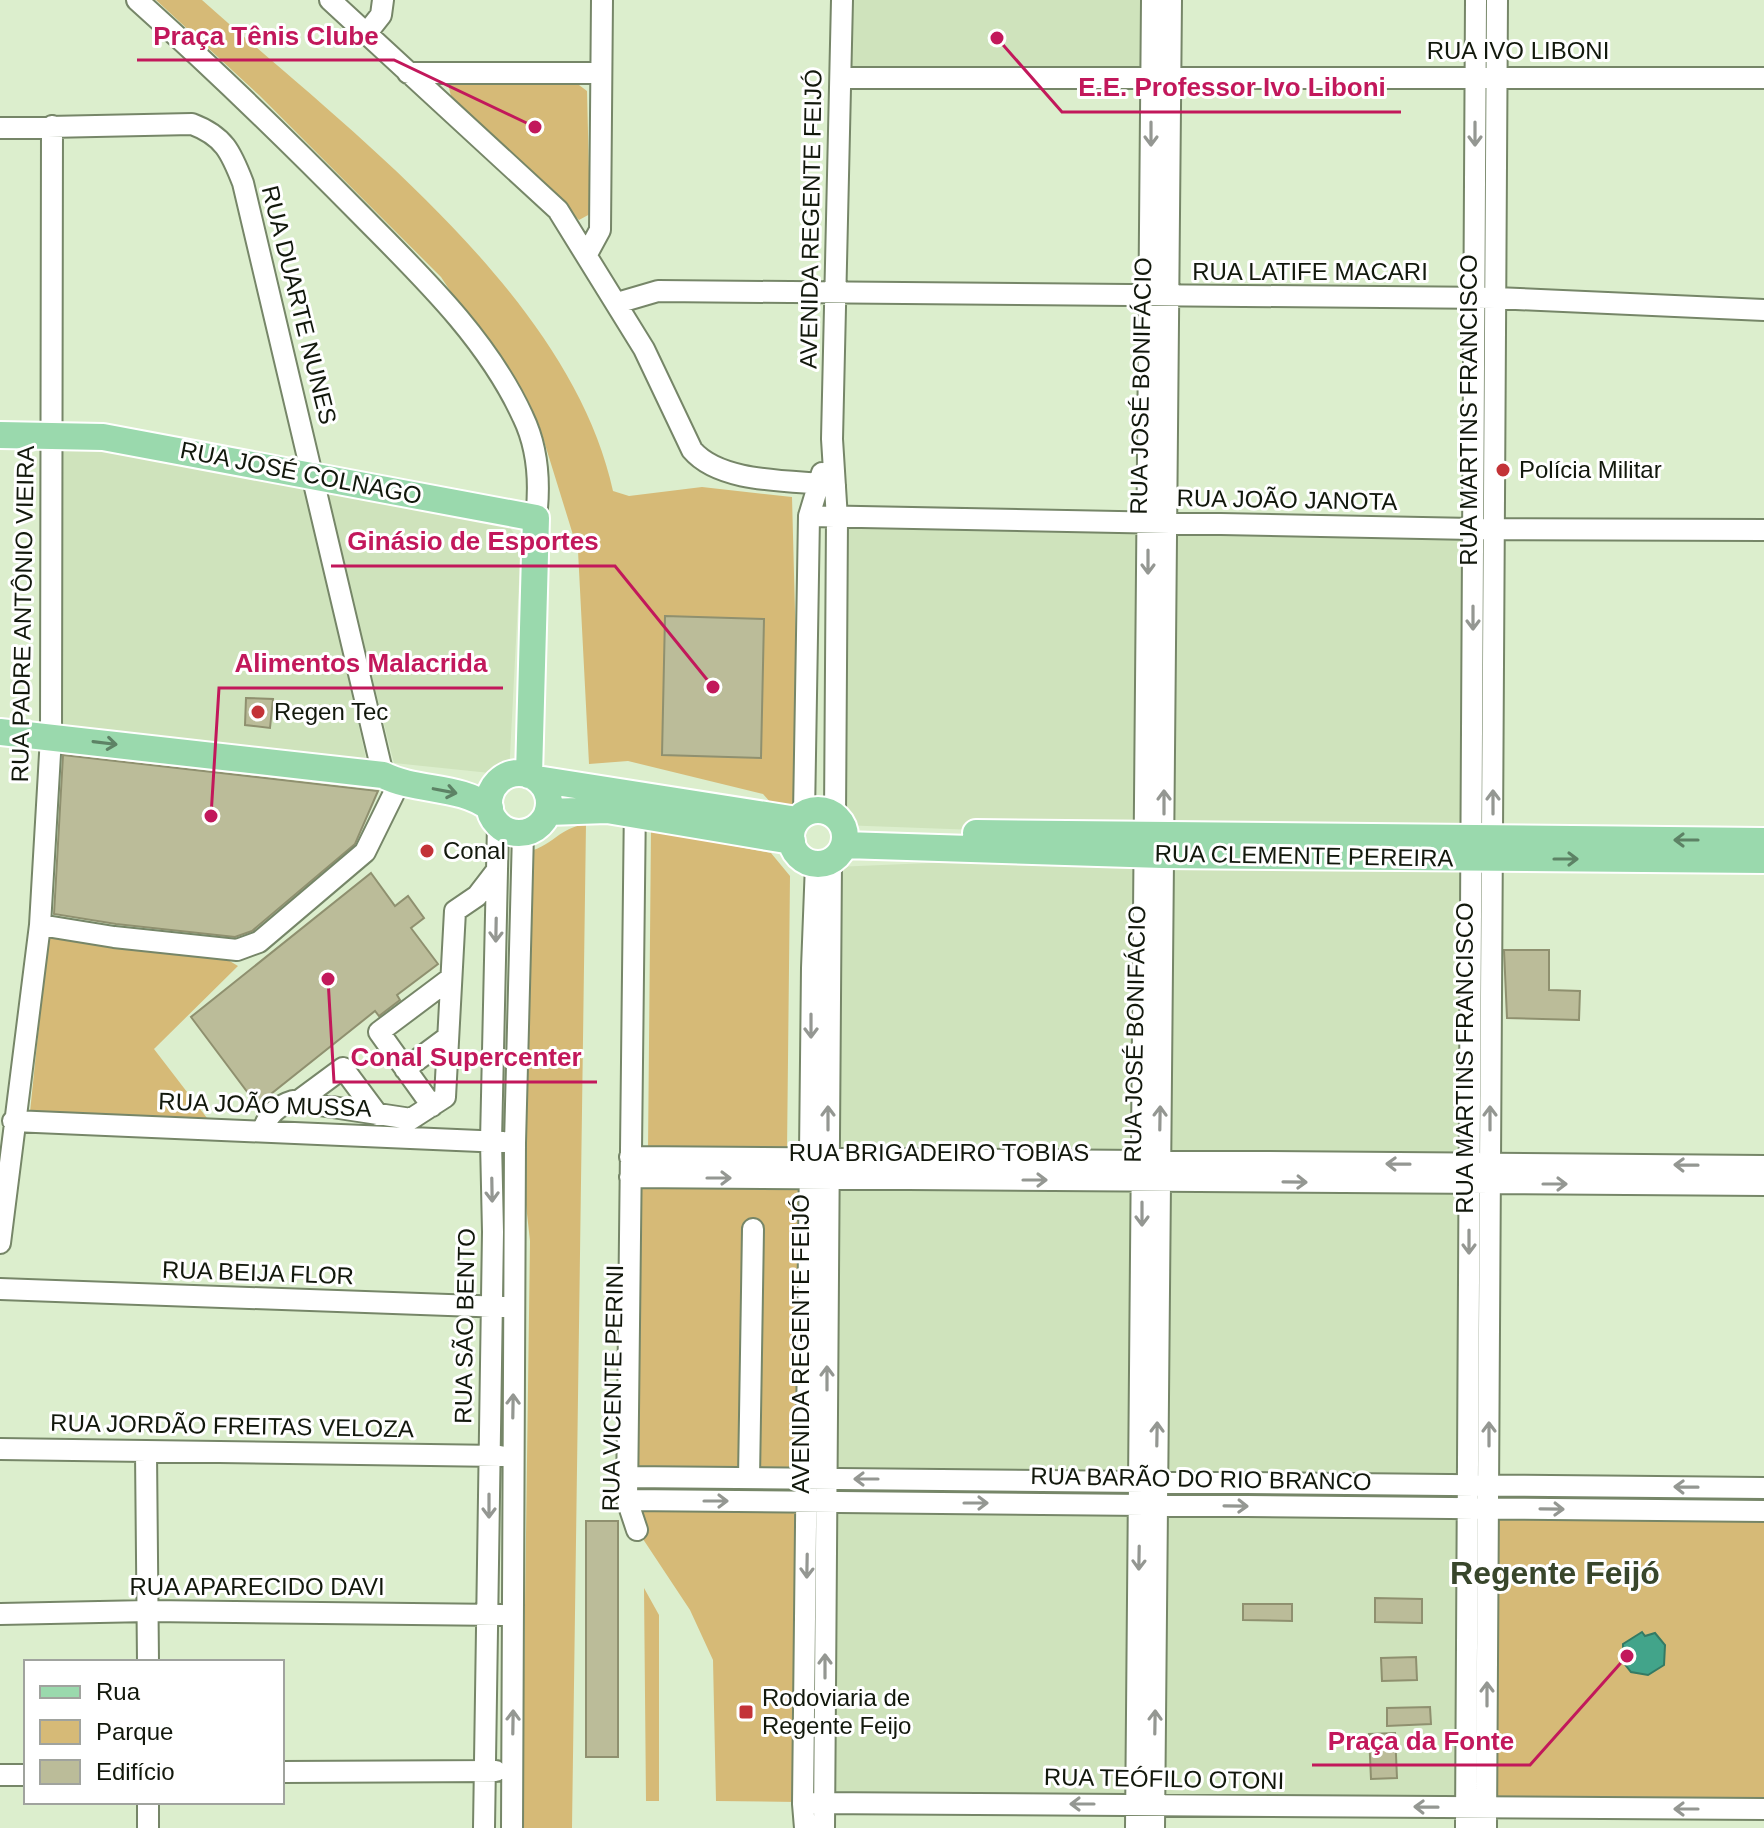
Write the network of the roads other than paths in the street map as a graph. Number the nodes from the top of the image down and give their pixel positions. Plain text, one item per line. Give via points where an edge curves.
1 (137, 0) edge
2 (330, 0) edge
3 (383, 0) edge
4 (602, 0) edge
5 (842, 0) edge
6 (1152, 0) edge
7 (1171, 0) edge
8 (1476, 0) edge
9 (1497, 0) edge
10 (366, 34) junction
11 (408, 73) junction
12 (601, 73) junction
13 (1161, 76) junction
14 (1497, 76) junction
15 (1475, 77) junction
16 (841, 78) junction
17 (1764, 78) edge
18 (52, 126) junction
19 (0, 128) edge
20 (587, 254) junction
21 (835, 293) junction
22 (1159, 296) junction
23 (1495, 298) junction
24 (1474, 299) junction
25 (617, 303) junction
26 (1764, 310) edge
27 (52, 433) junction
28 (0, 435) edge
29 (313, 474) junction
30 (827, 484) junction
31 (809, 516) junction
32 (536, 518) junction
33 (837, 519) junction
34 (1157, 524) junction
35 (1473, 529) junction
36 (1494, 529) junction
37 (1764, 530) edge
38 (836, 680) junction
39 (809, 681) junction
40 (0, 732) edge
41 (51, 737) junction
42 (533, 777) junction
43 (391, 779) junction
44 (641, 807) junction
45 (548, 812) junction
46 (494, 816) junction
47 (797, 825) junction
48 (523, 833) junction
49 (1764, 841) edge
50 (834, 843) junction
51 (1155, 846) junction
52 (1482, 848) junction
53 (1764, 860) edge
54 (497, 870) junction
55 (40, 925) junction
56 (451, 978) junction
57 (448, 1037) junction
58 (1469, 1058) junction
59 (1491, 1058) junction
60 (405, 1069) junction
61 (297, 1102) junction
62 (432, 1106) junction
63 (378, 1115) junction
64 (13, 1121) junction
65 (263, 1131) junction
66 (491, 1141) junction
67 (515, 1143) junction
68 (1764, 1166) edge
69 (636, 1167) junction
70 (819, 1169) junction
71 (1151, 1171) junction
72 (1480, 1174) junction
73 (1764, 1185) edge
74 (753, 1229) dead end
75 (0, 1243) edge
76 (0, 1289) edge
77 (491, 1307) junction
78 (514, 1308) junction
79 (0, 1449) edge
80 (146, 1452) junction
81 (489, 1455) junction
82 (512, 1457) junction
83 (633, 1477) junction
84 (749, 1478) junction
85 (817, 1479) junction
86 (1148, 1482) junction
87 (1478, 1485) junction
88 (1764, 1488) edge
89 (632, 1501) joint
90 (817, 1502) junction
91 (1148, 1505) junction
92 (1478, 1508) junction
93 (1764, 1511) edge
94 (149, 1611) junction
95 (0, 1614) edge
96 (489, 1614) junction
97 (514, 1616) junction
98 (148, 1660) edge
99 (815, 1698) junction
100 (484, 1770) junction
101 (284, 1772) edge
102 (512, 1772) junction
103 (0, 1775) edge
104 (24, 1775) edge
105 (825, 1802) junction
106 (148, 1804) edge
107 (803, 1804) junction
108 (1145, 1804) junction
109 (1764, 1809) edge
110 (1473, 1814) edge
111 (148, 1828) edge
112 (484, 1828) edge
113 (512, 1828) edge
114 (805, 1828) edge
115 (822, 1828) edge
116 (1136, 1828) edge
117 (1154, 1828) edge
118 (1486, 1828) edge

1 - 32 street via 229,82 433,288 468,333 523,417 538,478
2 - 10 street
3 - 10 street via 381,15
4 - 12 street
5 - 16 street, AVENIDA REGENTE FEIJÓ
6 - 13 street, RUA JOSÉ BONIFÁCIO
7 - 13 street, RUA JOSÉ BONIFÁCIO
8 - 15 street, RUA MARTINS FRANCISCO
9 - 14 street, RUA MARTINS FRANCISCO
10 - 11 street
11 - 12 street
11 - 20 street via 552,204
12 - 20 street via 600,230
13 - 15 street, RUA IVO LIBONI
13 - 16 street, RUA IVO LIBONI
13 - 22 street, RUA JOSÉ BONIFÁCIO
14 - 15 street, RUA IVO LIBONI
14 - 17 street, RUA IVO LIBONI
14 - 23 street, RUA MARTINS FRANCISCO
15 -> 24 street, RUA MARTINS FRANCISCO
16 - 21 street, AVENIDA REGENTE FEIJÓ
18 - 19 street
18 - 27 street, RUA PADRE ANTÔNIO VIEIRA
18 - 29 street, RUA DUARTE NUNES via 178,124 215,134 233,156
20 - 25 street
21 - 22 street, RUA LATIFE MACARI
21 - 25 street, RUA LATIFE MACARI via 658,291
21 - 30 street, AVENIDA REGENTE FEIJÓ
22 - 24 street, RUA LATIFE MACARI
22 - 34 street, RUA JOSÉ BONIFÁCIO
23 - 24 street, RUA LATIFE MACARI
23 - 26 street, RUA LATIFE MACARI
23 - 36 street, RUA MARTINS FRANCISCO
24 - 35 street, RUA MARTINS FRANCISCO
25 - 30 street via 701,461 725,473
27 - 28 main road, RUA JOSÉ COLNAGO
27 - 29 main road, RUA JOSÉ COLNAGO
27 - 41 street, RUA PADRE ANTÔNIO VIEIRA
29 - 32 main road, RUA JOSÉ COLNAGO
29 - 43 street, RUA DUARTE NUNES
30 - 31 street, AVENIDA REGENTE FEIJÓ
30 - 33 street, AVENIDA REGENTE FEIJÓ
31 - 33 street, RUA JOÃO JANOTA
31 - 39 street, AVENIDA REGENTE FEIJÓ
32 - 42 main road
33 - 34 street, RUA JOÃO JANOTA
33 - 38 street, AVENIDA REGENTE FEIJÓ
34 - 35 street, RUA JOÃO JANOTA
34 - 51 street, RUA JOSÉ BONIFÁCIO
35 - 36 street, RUA JOÃO JANOTA
35 -> 52 street, RUA MARTINS FRANCISCO
36 - 37 street, RUA JOÃO JANOTA
52 -> 36 street, RUA MARTINS FRANCISCO
38 - 39 street
38 - 50 street, AVENIDA REGENTE FEIJÓ
39 - 47 street, AVENIDA REGENTE FEIJÓ
40 - 41 main road
41 -> 43 main road
41 - 55 street, RUA PADRE ANTÔNIO VIEIRA
42 - 44 main road
42 - 45 main road via 548,794
42 - 46 main road via 519,773 501,779 491,794
43 -> 46 main road via 458,794
43 - 55 street via 365,852 259,942 237,950
44 - 45 main road
44 - 47 main road
44 - 69 street, RUA VICENTE PERINI
45 - 48 main road via 539,826
46 - 48 main road
46 - 54 street, RUA SÃO BENTO
47 - 50 main road, RUA CLEMENTE PEREIRA via 823,811
47 - 50 main road via 800,857
48 - 67 street, RUA SÃO BENTO
49 -> 52 main road, RUA CLEMENTE PEREIRA
50 - 51 main road, RUA CLEMENTE PEREIRA
50 - 70 street, AVENIDA REGENTE FEIJÓ via 820,969
51 - 52 main road, RUA CLEMENTE PEREIRA
51 - 71 street, RUA JOSÉ BONIFÁCIO
52 -> 53 main road, RUA CLEMENTE PEREIRA
52 - 58 street, RUA MARTINS FRANCISCO
52 - 59 street, RUA MARTINS FRANCISCO
54 - 56 street via 477,896 455,911
54 -> 66 street, RUA SÃO BENTO
55 - 64 street, RUA PADRE ANTÔNIO VIEIRA
56 - 57 street
56 - 60 street via 379,1032
57 - 60 street
57 - 62 street via 445,1097
58 - 59 street
58 - 72 street, RUA MARTINS FRANCISCO
72 -> 59 street, RUA MARTINS FRANCISCO
60 - 62 street
61 - 63 street
61 - 63 street via 343,1068
61 - 65 street via 277,1109
62 - 63 street via 411,1119
64 - 65 street, RUA JOÃO MUSSA
64 - 75 street, RUA PADRE ANTÔNIO VIEIRA
65 - 66 street, RUA JOÃO MUSSA
66 - 67 street, RUA JOÃO MUSSA
66 -> 77 street, RUA SÃO BENTO
67 - 78 street, RUA SÃO BENTO
68 -> 72 street, RUA BRIGADEIRO TOBIAS
69 - 70 street, RUA BRIGADEIRO TOBIAS
69 - 83 street, RUA VICENTE PERINI
70 - 71 street, RUA BRIGADEIRO TOBIAS
70 - 85 street, AVENIDA REGENTE FEIJÓ
71 - 72 street, RUA BRIGADEIRO TOBIAS
71 - 86 street, RUA JOSÉ BONIFÁCIO
72 -> 73 street, RUA BRIGADEIRO TOBIAS
72 - 87 street, RUA MARTINS FRANCISCO
74 - 84 street
76 - 77 street, RUA BEIJA FLOR
77 - 78 street, RUA BEIJA FLOR
77 - 81 street, RUA SÃO BENTO
82 -> 78 street, RUA SÃO BENTO
79 - 80 street, RUA JORDÃO FREITAS VELOZA
80 - 81 street, RUA JORDÃO FREITAS VELOZA
80 - 94 street
81 - 82 street, RUA JORDÃO FREITAS VELOZA
81 -> 96 street, RUA SÃO BENTO
82 - 97 street, RUA SÃO BENTO
83 - 84 street, RUA BARÃO DO RIO BRANCO
83 - 89 street, RUA VICENTE PERINI
84 - 85 street, RUA BARÃO DO RIO BRANCO
86 -> 85 street, RUA BARÃO DO RIO BRANCO
85 - 90 street, AVENIDA REGENTE FEIJÓ
86 - 87 street, RUA BARÃO DO RIO BRANCO
86 - 91 street, RUA JOSÉ BONIFÁCIO
88 -> 87 street, RUA BARÃO DO RIO BRANCO
87 - 92 street, RUA MARTINS FRANCISCO
89 -> 90 street, RUA BARÃO DO RIO BRANCO
90 -> 91 street, RUA BARÃO DO RIO BRANCO
90 - 99 street, AVENIDA REGENTE FEIJÓ
91 -> 92 street, RUA BARÃO DO RIO BRANCO
91 - 108 street, RUA JOSÉ BONIFÁCIO
92 -> 93 street, RUA BARÃO DO RIO BRANCO
92 - 110 street, RUA MARTINS FRANCISCO
94 - 95 street, RUA APARECIDO DAVI
94 - 96 street, RUA APARECIDO DAVI
94 - 98 street
96 - 97 street, RUA APARECIDO DAVI
96 - 100 street, RUA SÃO BENTO
102 -> 97 street, RUA SÃO BENTO
99 - 105 street, AVENIDA REGENTE FEIJÓ
99 - 107 street, AVENIDA REGENTE FEIJÓ
100 - 101 street
100 - 102 street
100 - 112 street, RUA SÃO BENTO
102 - 113 street, RUA SÃO BENTO
103 - 104 street
105 - 107 street, RUA TEÓFILO OTONI
108 -> 105 street, RUA TEÓFILO OTONI
105 - 115 street, AVENIDA REGENTE FEIJÓ
106 - 111 street
107 - 114 street, AVENIDA REGENTE FEIJÓ
110 -> 108 street, RUA TEÓFILO OTONI
108 - 116 street, RUA JOSÉ BONIFÁCIO
108 - 117 street, RUA JOSÉ BONIFÁCIO
109 -> 110 street, RUA TEÓFILO OTONI
110 - 118 street, RUA MARTINS FRANCISCO
114 - 115 street

